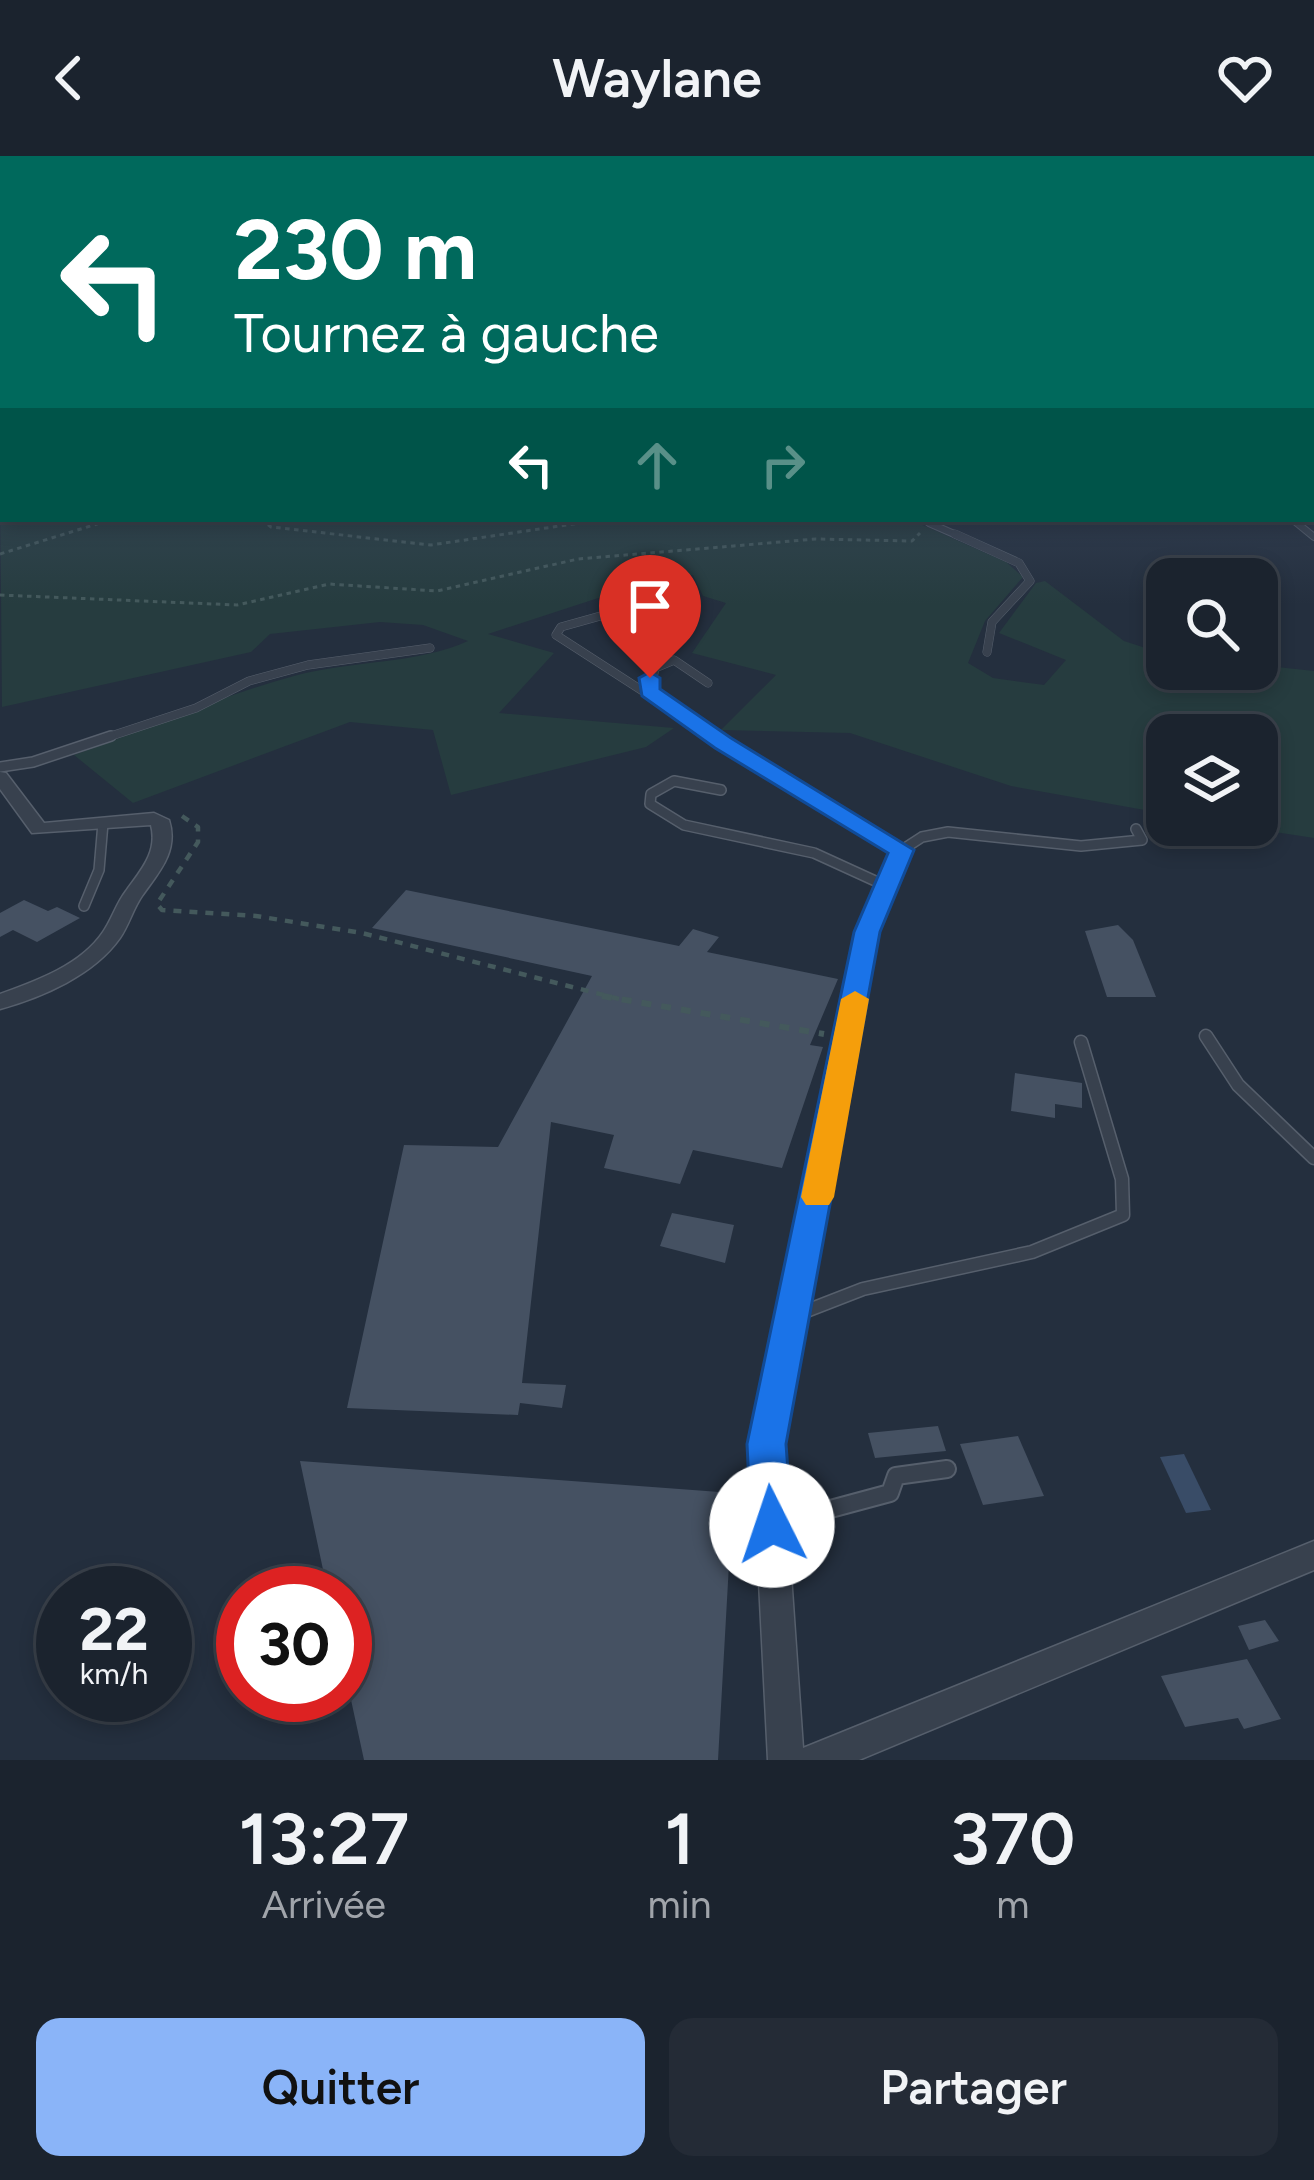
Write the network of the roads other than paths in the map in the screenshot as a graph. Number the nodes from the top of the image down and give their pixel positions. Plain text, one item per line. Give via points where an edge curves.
1 (932, 522) edge
2 (604, 615) dead end
3 (430, 648) dead end
4 (987, 652) dead end
5 (708, 683) dead end
6 (650, 692) junction
7 (0, 767) edge
8 (0, 777) edge
9 (721, 790) dead end
10 (103, 824) junction
11 (1136, 830) dead end
12 (902, 850) junction
13 (884, 885) junction
14 (84, 906) dead end
15 (0, 1003) edge
16 (1206, 1036) dead end
17 (1082, 1042) dead end
18 (1314, 1158) edge
19 (793, 1317) junction
20 (946, 1468) dead end
21 (772, 1525) junction
22 (1314, 1555) edge
23 (786, 1760) edge
24 (816, 1760) edge

1 - 4 lane via 1019,563 1030,580 992,622
2 - 6 lane via 556,635
3 - 7 lane via 249,681 196,708
5 - 6 lane via 682,661 665,661 650,678
6 - 12 lane
8 - 10 street via 39,829
9 - 13 lane via 674,781 651,794 650,804 718,834 816,853
10 - 14 lane
10 - 15 street via 162,824 164,848 153,875 94,955
11 - 12 lane via 1142,840 1100,850 944,831
12 - 13 street
13 - 19 street via 867,932
16 - 18 lane via 1238,1085
17 - 19 lane via 1122,1179 1123,1215 977,1267 847,1290
19 - 21 street via 766,1444
20 - 21 lane via 896,1476 890,1493
21 - 23 street
22 - 24 street

